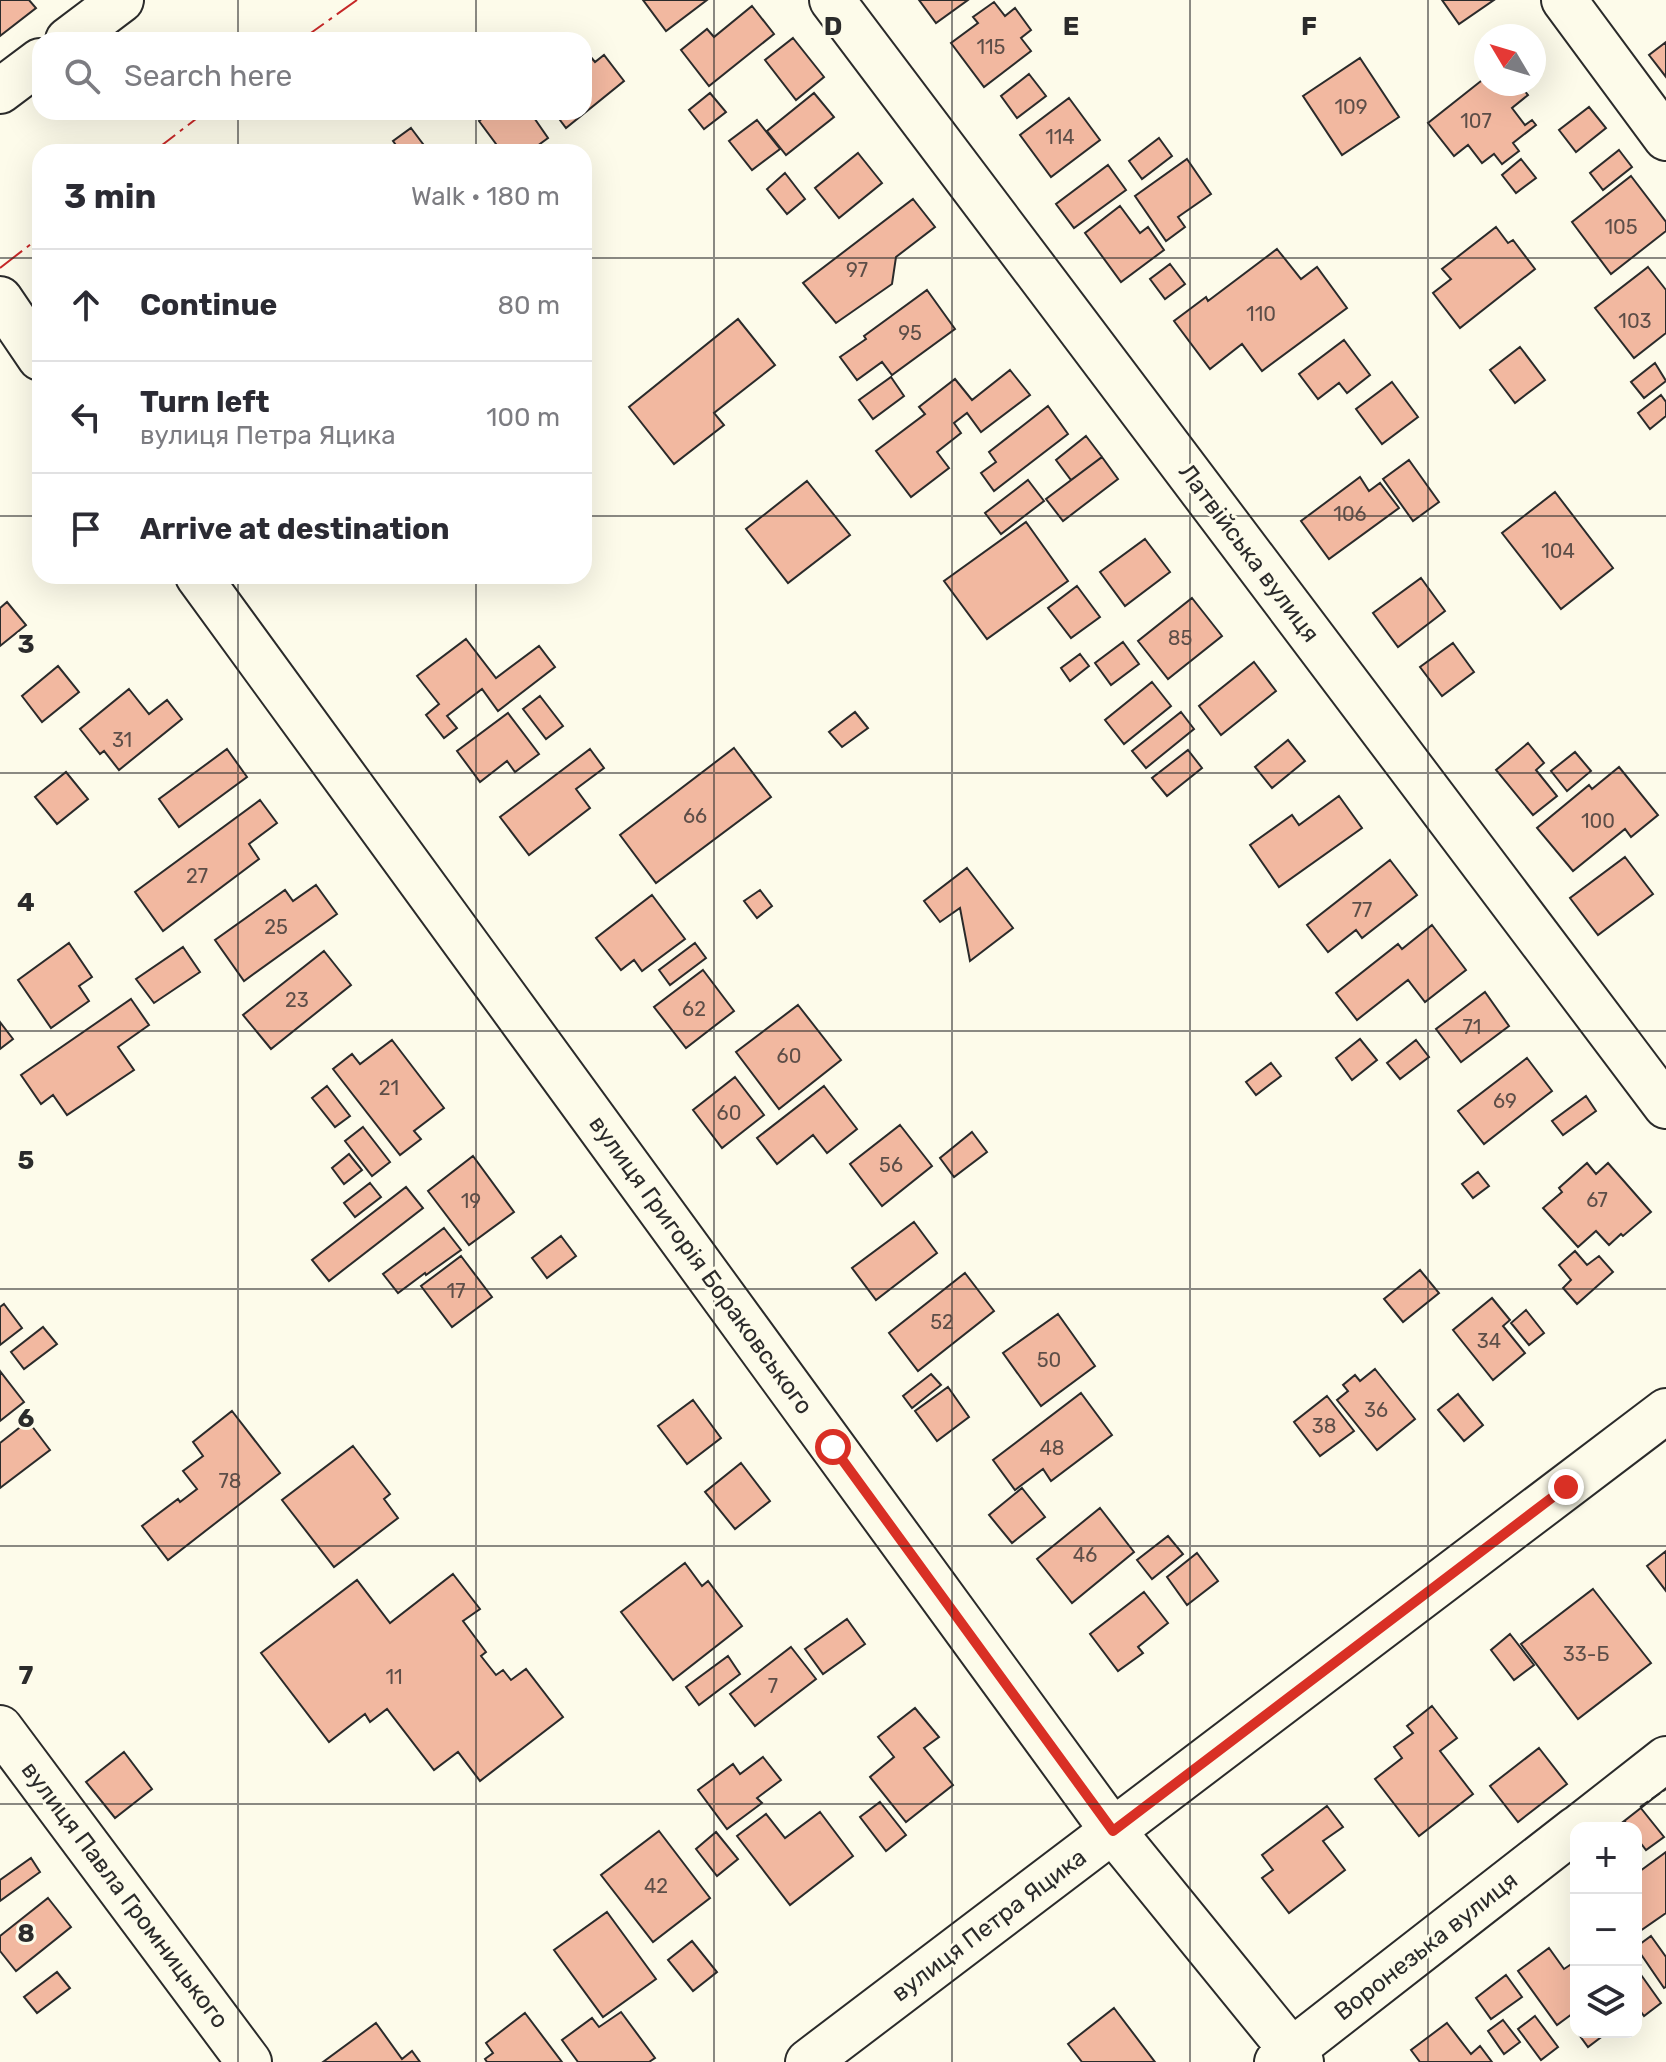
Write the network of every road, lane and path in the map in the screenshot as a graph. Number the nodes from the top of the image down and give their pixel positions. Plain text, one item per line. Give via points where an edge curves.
1 (121, 0) edge
2 (832, 0) edge
3 (1564, 0) edge
4 (79, 32) edge
5 (32, 67) edge
6 (0, 91) edge
7 (1666, 138) edge
8 (0, 299) edge
9 (32, 346) edge
10 (204, 584) edge
11 (1666, 1106) edge
12 (1666, 1411) edge
13 (0, 1728) edge
14 (1666, 1759) edge
15 (1586, 1822) edge
16 (1113, 1831) junction
17 (1570, 1835) edge
18 (1290, 2058) edge
19 (249, 2062) edge
20 (808, 2062) edge

1 - 4 street
2 - 11 street, Латвійська вулиця
3 - 7 street
5 - 6 street
8 - 9 street
10 - 16 street, вулиця Григорія Бораковського
12 - 16 street, вулиця Петра Яцика
13 - 19 street, вулиця Павла Громницького
14 - 15 street, Воронезька вулиця
16 - 18 street, вулиця Григорія Бораковського
16 - 20 street, вулиця Петра Яцика
17 - 18 street, Воронезька вулиця

